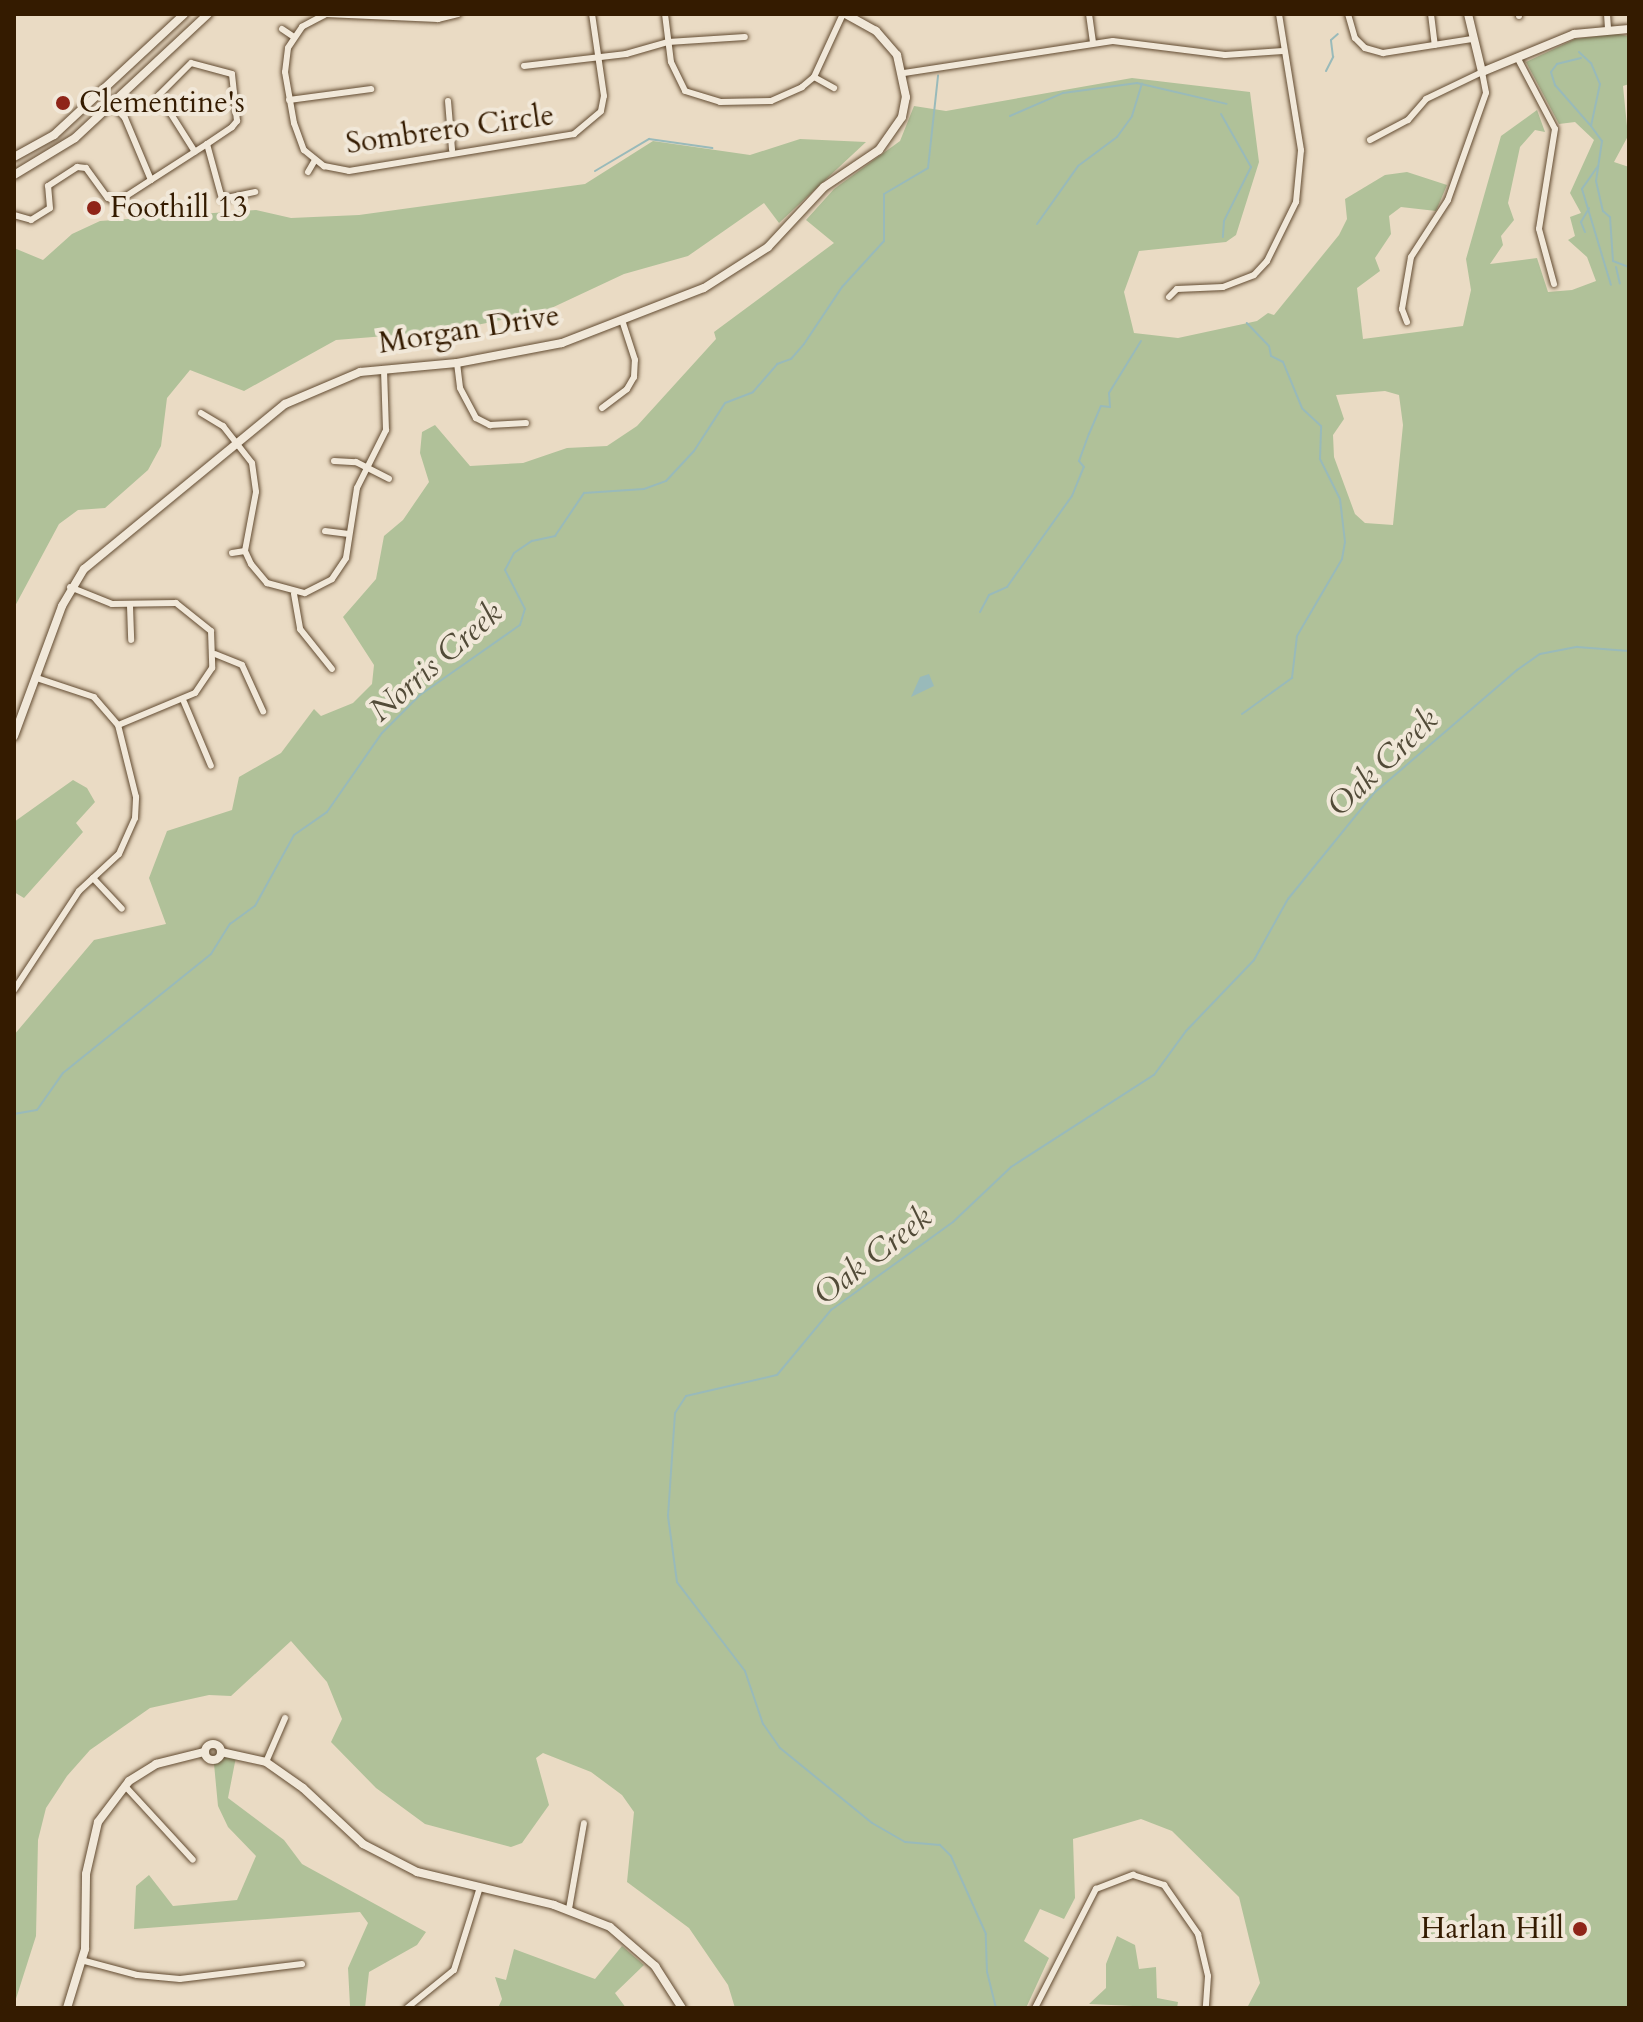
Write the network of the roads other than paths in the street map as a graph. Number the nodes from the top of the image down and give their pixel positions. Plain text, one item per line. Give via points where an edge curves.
1 (184, 14) edge
2 (208, 14) edge
3 (458, 14) edge
4 (592, 14) edge
5 (665, 14) edge
6 (844, 14) edge
7 (1089, 14) edge
8 (1279, 14) edge
9 (1348, 14) edge
10 (1431, 14) edge
11 (1468, 14) edge
12 (1607, 14) edge
13 (438, 16) edge
14 (1608, 28) junction
15 (282, 29) dead end
16 (1629, 29) edge
17 (294, 37) junction
18 (745, 37) dead end
19 (1472, 39) junction
20 (668, 42) junction
21 (1093, 42) junction
22 (1435, 45) junction
23 (1283, 51) junction
24 (1517, 57) junction
25 (602, 58) junction
26 (524, 66) dead end
27 (1482, 72) junction
28 (904, 73) junction
29 (814, 77) junction
30 (834, 88) dead end
31 (371, 89) dead end
32 (685, 91) junction
33 (101, 92) junction
34 (681, 98) dead end
35 (289, 100) junction
36 (448, 101) dead end
37 (112, 104) junction
38 (1370, 140) dead end
39 (207, 144) junction
40 (452, 150) junction
41 (195, 152) junction
42 (14, 157) edge
43 (315, 160) junction
44 (308, 172) dead end
45 (14, 175) edge
46 (151, 180) junction
47 (255, 192) dead end
48 (14, 215) edge
49 (1554, 284) dead end
50 (1169, 297) dead end
51 (623, 322) junction
52 (1407, 322) dead end
53 (457, 363) junction
54 (384, 367) junction
55 (602, 408) dead end
56 (201, 413) dead end
57 (526, 423) dead end
58 (238, 442) junction
59 (334, 461) dead end
60 (365, 467) junction
61 (389, 479) dead end
62 (325, 531) dead end
63 (349, 534) junction
64 (245, 551) junction
65 (232, 553) dead end
66 (70, 587) junction
67 (294, 594) junction
68 (130, 606) junction
69 (131, 640) dead end
70 (215, 654) junction
71 (332, 669) dead end
72 (37, 678) junction
73 (184, 702) junction
74 (263, 711) dead end
75 (118, 725) junction
76 (15, 733) edge
77 (211, 766) dead end
78 (93, 878) junction
79 (122, 909) dead end
80 (14, 990) edge
81 (285, 1718) dead end
82 (266, 1762) junction
83 (125, 1786) junction
84 (584, 1823) dead end
85 (193, 1860) dead end
86 (479, 1890) junction
87 (569, 1909) junction
88 (81, 1960) junction
89 (302, 1964) dead end
90 (67, 2008) edge
91 (407, 2008) edge
92 (682, 2008) edge
93 (1035, 2008) edge
94 (1206, 2008) edge

1 - 33 street
2 - 37 street
3 - 13 street
4 - 25 street, Sombrero Circle
5 - 20 street
6 - 28 street via 884,38
6 - 29 street
7 - 21 street
8 - 23 street
9 - 22 street via 1355,38 1365,48 1383,53
10 - 22 street
11 - 19 street
12 - 14 street
13 - 17 street via 326,14
14 - 16 street
14 - 24 street via 1574,34
15 - 17 street
17 - 35 street, Sombrero Circle via 285,60
18 - 20 street
19 - 22 street
19 - 27 street
20 - 25 street
20 - 32 street
21 - 23 street via 1134,42 1225,55
21 - 28 street
23 - 50 street via 1301,150 1300,180 1287,223 1254,275 1223,287 1177,289
24 - 27 street
24 - 49 street via 1556,136 1539,229
25 - 26 street
25 - 40 street, Sombrero Circle via 604,113 584,128 561,139
27 - 38 street via 1426,99 1408,120
27 - 52 street via 1486,93 1448,200 1411,257 1403,298
28 - 51 street, Morgan Drive via 902,117 879,150 824,187 791,226 743,266
29 - 30 street
29 - 32 street via 771,101 720,102
31 - 35 street
32 - 34 street
33 - 37 street
33 - 42 street via 54,135
35 - 43 street, Sombrero Circle via 298,139
36 - 40 street
37 - 45 street via 58,152
37 - 46 street via 125,118
39 - 41 street
39 - 41 street via 237,121 232,74 191,63 159,95
39 - 47 street via 222,199
40 - 43 street, Sombrero Circle via 349,171
41 - 46 street
43 - 44 street
46 - 48 street via 117,202 86,168 77,167 48,186 50,208 31,220
51 - 53 street, Morgan Drive via 562,343
51 - 55 street via 635,360 634,377
53 - 54 street, Morgan Drive
53 - 57 street via 460,388 476,418 490,425
54 - 58 street, Morgan Drive via 315,387
54 - 60 street via 386,430
56 - 58 street
58 - 64 street via 255,478
58 - 66 street, Morgan Drive via 105,546
59 - 60 street
60 - 61 street
60 - 63 street
62 - 63 street
63 - 67 street via 346,558 332,579 316,590
64 - 65 street
64 - 67 street via 267,583
66 - 68 street
66 - 72 street, Morgan Drive
67 - 71 street via 300,629
68 - 69 street
68 - 70 street via 166,602 191,610 211,631
70 - 73 street via 204,683
70 - 74 street via 242,665
72 - 75 street via 94,697
72 - 76 street, Morgan Drive
73 - 75 street
73 - 77 street
75 - 78 street via 136,797 135,818 119,854
78 - 79 street
78 - 80 street
81 - 82 street
82 - 83 street via 221,1752 212,1760 204,1752 156,1764
82 - 86 street via 376,1853 417,1872
83 - 85 street
83 - 88 street via 106,1807 91,1839 88,1927
84 - 87 street
86 - 87 street
86 - 91 street via 454,1970
87 - 92 street via 610,1927 641,1952
88 - 89 street via 166,1979
88 - 90 street
93 - 94 street via 1096,1889 1114,1878 1140,1875 1164,1885 1198,1934 1208,1976

